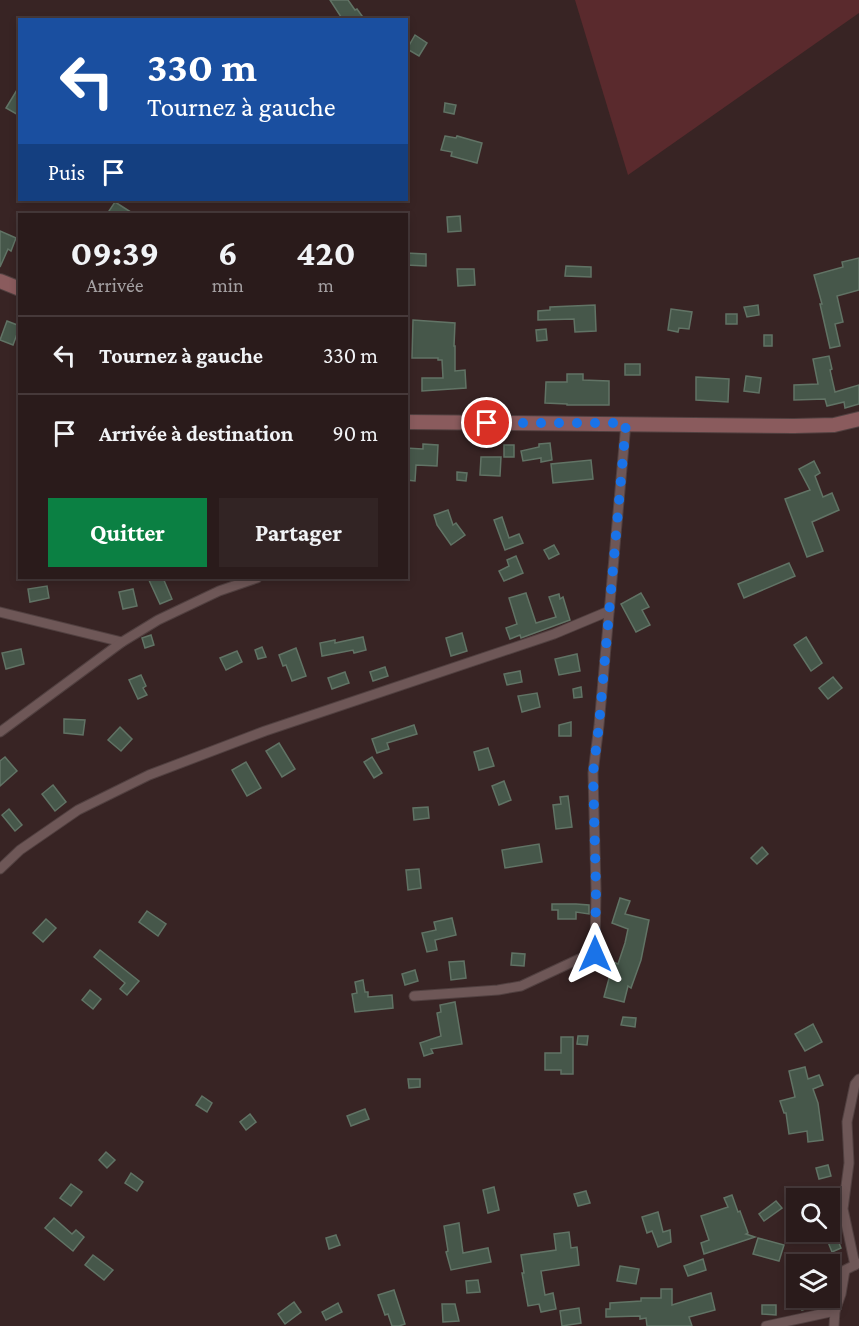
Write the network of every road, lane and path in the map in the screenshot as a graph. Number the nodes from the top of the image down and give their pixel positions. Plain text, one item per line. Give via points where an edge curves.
1 (0, 281) edge
2 (18, 288) edge
3 (859, 420) edge
4 (408, 422) edge
5 (626, 423) junction
6 (254, 579) edge
7 (609, 611) junction
8 (0, 612) edge
9 (122, 642) junction
10 (0, 732) edge
11 (0, 869) edge
12 (414, 996) dead end
13 (859, 1079) edge
14 (857, 1264) edge
15 (835, 1311) junction
16 (766, 1326) edge
17 (834, 1326) edge

1 - 2 street
3 - 5 street via 804,425
4 - 5 street
5 - 7 street
6 - 9 street via 158,620
7 - 11 street via 554,634 148,775 78,810 20,850
7 - 12 street via 593,773 595,954 521,986
8 - 9 street
9 - 10 street
13 - 14 street via 847,1122 849,1163 843,1209
14 - 15 street via 845,1270
15 - 16 street
15 - 17 street

